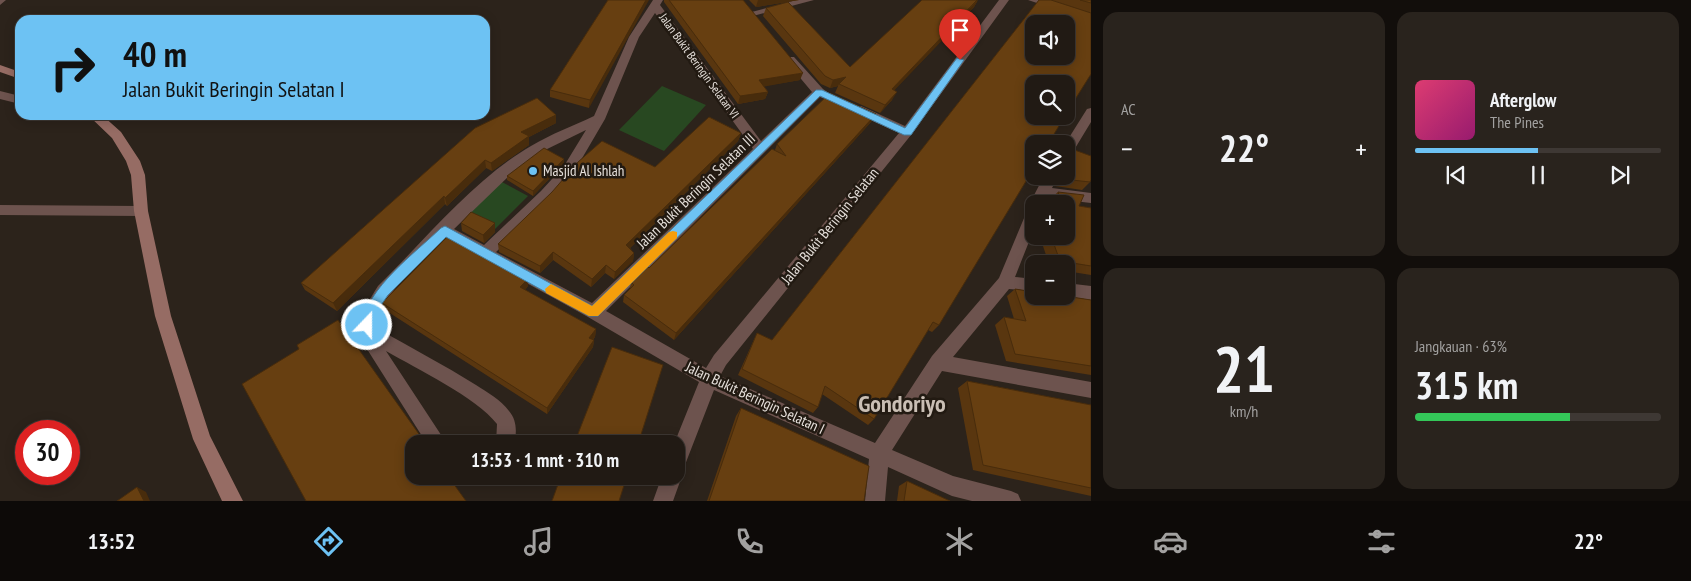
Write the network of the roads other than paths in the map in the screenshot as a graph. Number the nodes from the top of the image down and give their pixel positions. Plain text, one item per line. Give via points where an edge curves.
1 (809, 0) edge
2 (1004, 0) edge
3 (1033, 0) edge
4 (656, 3) edge
5 (753, 12) edge
6 (1091, 18) edge
7 (782, 48) edge
8 (0, 68) edge
9 (15, 74) edge
10 (819, 92) junction
11 (0, 95) edge
12 (15, 99) edge
13 (1091, 112) edge
14 (599, 119) junction
15 (100, 120) edge
16 (907, 132) junction
17 (1075, 138) edge
18 (761, 151) junction
19 (1075, 198) edge
20 (1091, 198) edge
21 (0, 210) edge
22 (141, 211) junction
23 (445, 231) junction
24 (1025, 233) edge
25 (484, 254) junction
26 (1005, 282) junction
27 (1025, 284) edge
28 (1075, 291) edge
29 (1091, 293) edge
30 (594, 312) junction
31 (368, 332) junction
32 (938, 362) junction
33 (709, 379) junction
34 (1091, 390) edge
35 (432, 435) edge
36 (506, 435) edge
37 (685, 440) edge
38 (879, 454) junction
39 (669, 485) edge
40 (233, 501) edge
41 (664, 501) edge
42 (875, 501) edge
43 (1012, 501) edge

1 - 5 street
2 - 16 street, Jalan Bukit Beringin Selatan
3 - 6 street
4 - 14 street via 634,37
4 - 18 street, Jalan Bukit Beringin Selatan VI
7 - 10 street
8 - 9 street
10 - 16 street
10 - 18 street, Jalan Bukit Beringin Selatan III
11 - 12 street
13 - 17 street
14 - 23 street via 516,162 471,202
14 - 25 street via 560,182
15 - 22 street via 117,135 133,161 138,175
16 - 33 street, Jalan Bukit Beringin Selatan via 720,360
18 - 30 street, Jalan Bukit Beringin Selatan III
19 - 20 street
21 - 22 street
22 - 40 street via 163,316 202,439
23 - 25 street, Jalan Bukit Beringin Selatan I
23 - 31 street via 384,291 369,313
24 - 26 street
25 - 30 street, Jalan Bukit Beringin Selatan I
26 - 27 street
26 - 32 street
28 - 29 street
30 - 33 street, Jalan Bukit Beringin Selatan I
31 - 35 street via 368,338 387,369
31 - 36 street via 484,401 502,415 507,427
32 - 34 street
32 - 38 street
33 - 37 street, Jalan Bukit Beringin Selatan
33 - 38 street, Jalan Bukit Beringin Selatan I
38 - 42 street
38 - 43 street, Jalan Bukit Beringin Selatan I via 952,486
39 - 41 street

